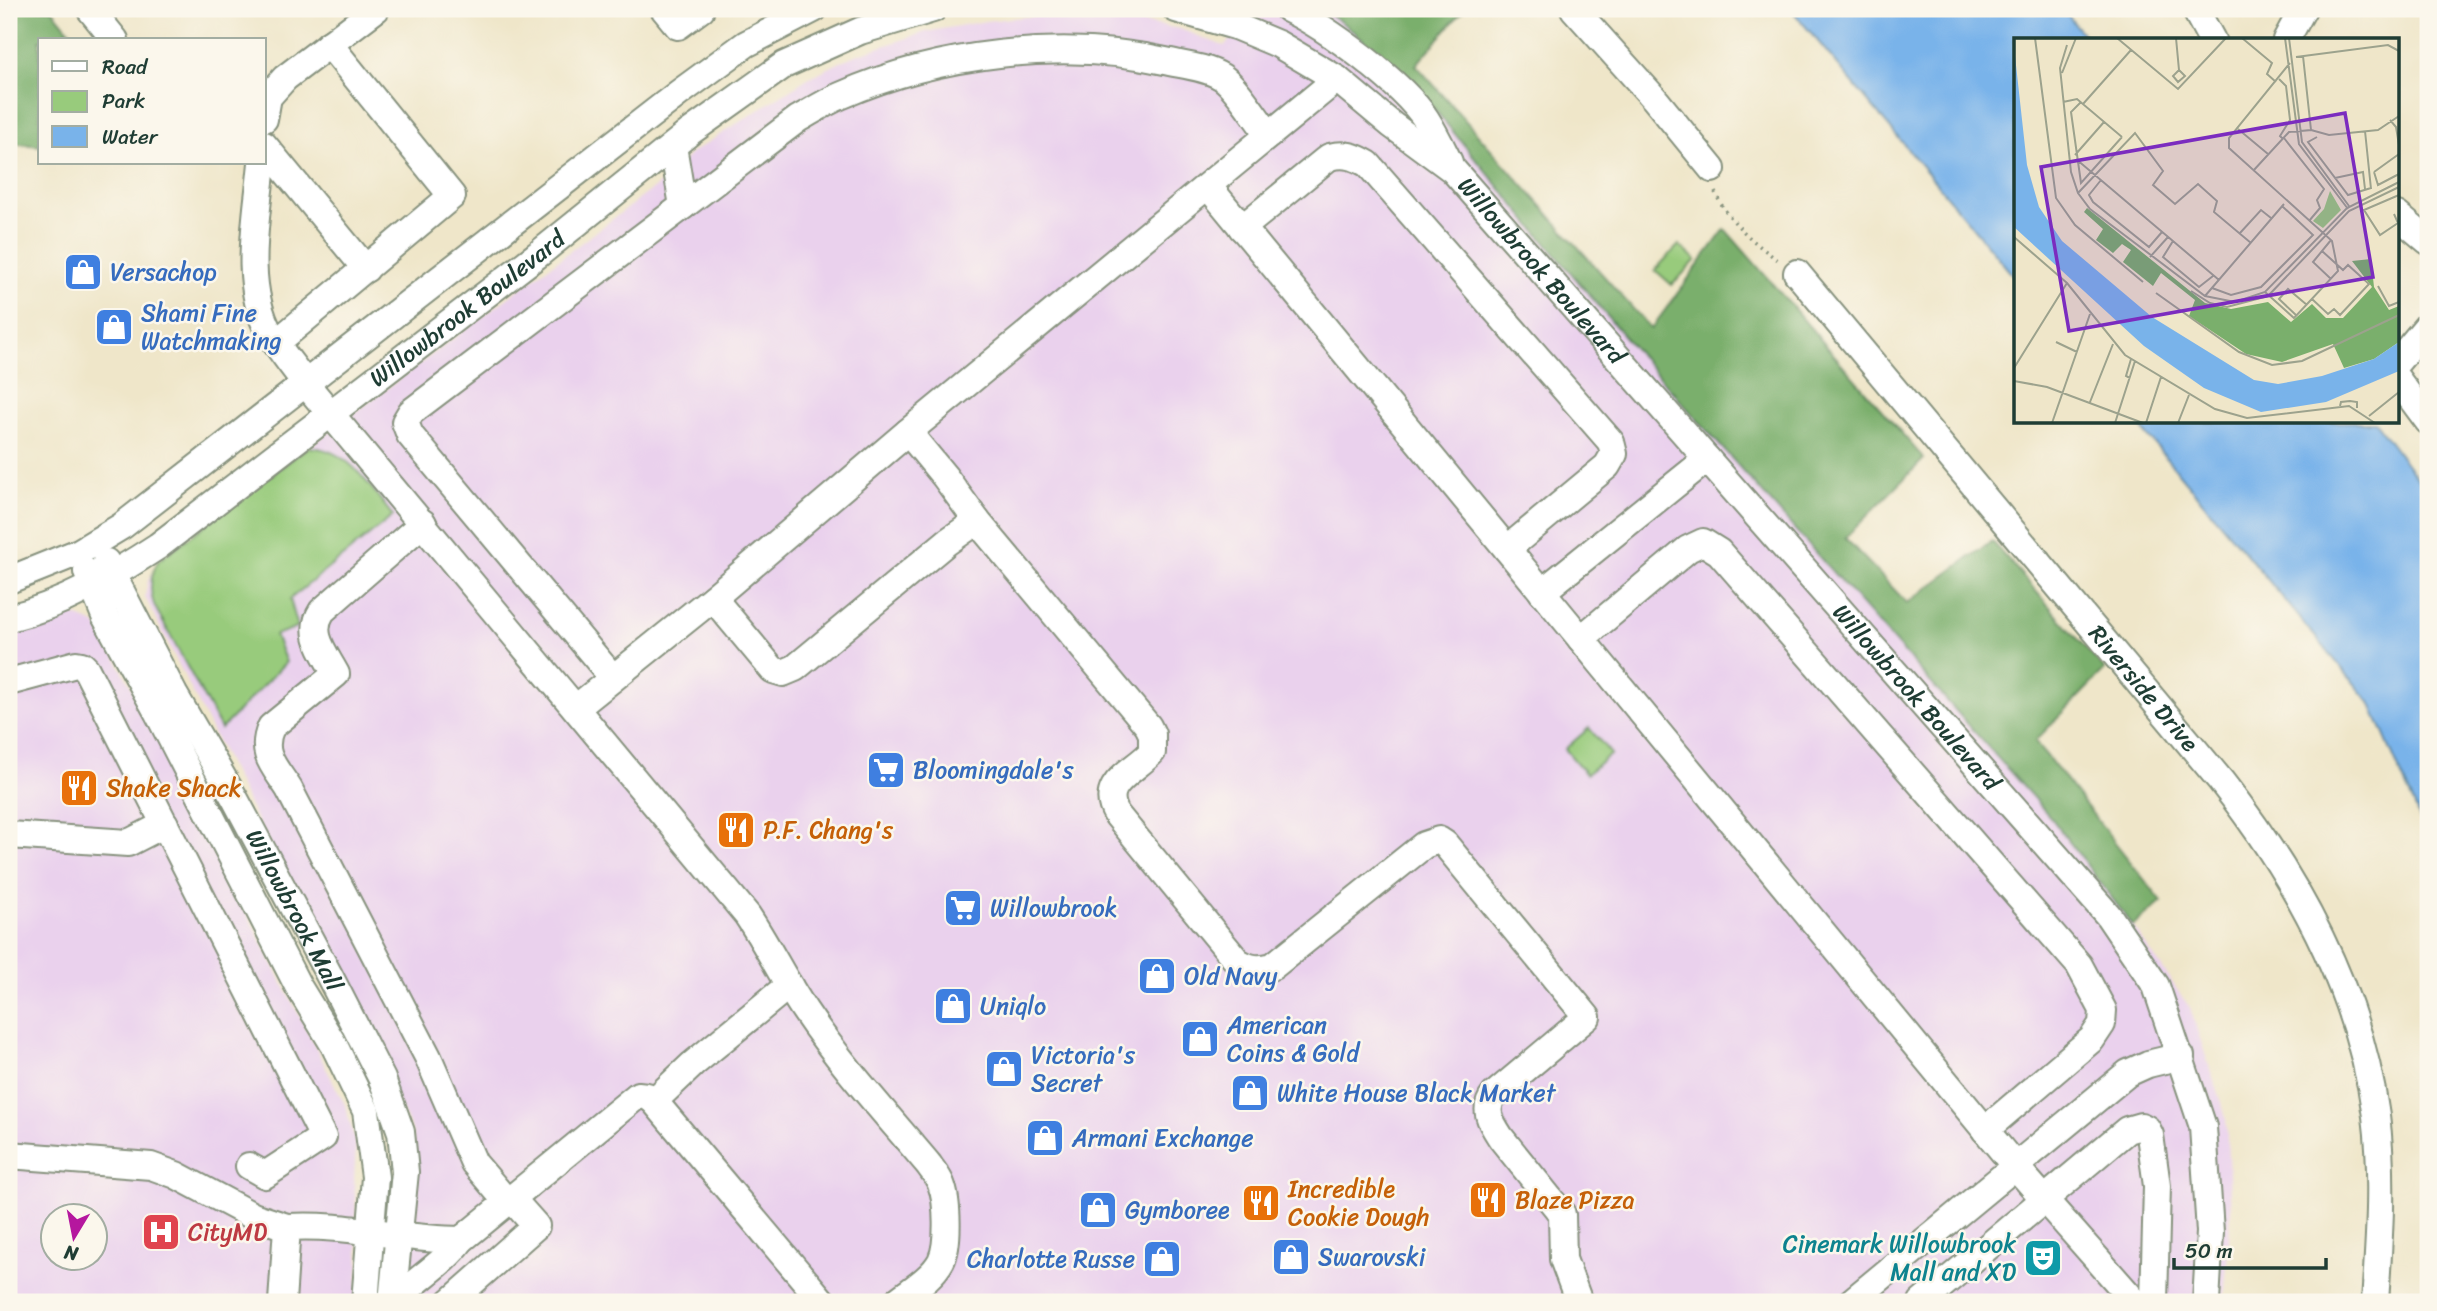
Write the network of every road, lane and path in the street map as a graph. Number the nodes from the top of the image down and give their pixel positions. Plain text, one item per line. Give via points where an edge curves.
1 (90, 9) edge
2 (376, 9) edge
3 (664, 9) edge
4 (701, 9) edge
5 (814, 9) edge
6 (933, 9) edge
7 (1176, 9) edge
8 (1288, 9) edge
9 (1574, 9) edge
10 (2195, 9) edge
11 (2303, 9) edge
12 (856, 20) edge
13 (113, 38) edge
14 (2211, 38) edge
15 (2287, 38) edge
16 (329, 44) junction
17 (1337, 79) junction
18 (266, 108) edge
19 (1269, 135) junction
20 (673, 146) junction
21 (266, 147) edge
22 (262, 164) edge
23 (1712, 169) joint
24 (1453, 170) junction
25 (1208, 186) junction
26 (682, 206) junction
27 (2398, 216) edge
28 (1242, 228) junction
29 (2428, 241) edge
30 (366, 269) junction
31 (1797, 273) joint
32 (2428, 325) edge
33 (276, 343) junction
34 (2398, 361) edge
35 (2398, 380) edge
36 (305, 383) junction
37 (332, 413) junction
38 (2428, 421) edge
39 (908, 432) junction
40 (1707, 458) junction
41 (977, 521) junction
42 (423, 523) junction
43 (88, 547) junction
44 (1507, 549) junction
45 (9, 580) edge
46 (103, 580) junction
47 (1542, 592) junction
48 (713, 597) junction
49 (9, 618) edge
50 (1581, 639) junction
51 (613, 678) junction
52 (9, 682) edge
53 (576, 708) junction
54 (165, 824) junction
55 (9, 835) edge
56 (789, 985) junction
57 (2181, 1056) junction
58 (654, 1101) junction
59 (1985, 1130) junction
60 (9, 1155) edge
61 (249, 1166) dead end
62 (2015, 1166) junction
63 (2044, 1199) junction
64 (510, 1201) junction
65 (287, 1227) junction
66 (370, 1231) junction
67 (398, 1235) junction
68 (461, 1240) junction
69 (1904, 1259) junction
70 (1927, 1298) edge
71 (282, 1302) edge
72 (365, 1302) edge
73 (393, 1302) edge
74 (450, 1302) edge
75 (823, 1302) edge
76 (896, 1302) edge
77 (1580, 1302) edge
78 (1852, 1302) edge
79 (2135, 1302) edge
80 (2154, 1302) edge
81 (2206, 1302) edge
82 (2375, 1302) edge

1 - 13 street
2 - 16 street
3 - 4 street via 678,26
5 - 36 street, Willowbrook Boulevard via 746,44 679,93
6 - 12 street, Willowbrook Boulevard
7 - 17 street, Willowbrook Boulevard via 1278,44
8 - 24 street, Willowbrook Boulevard via 1345,45 1398,89 1425,118
9 - 23 street
10 - 14 street
11 - 15 street
12 - 20 street, Willowbrook Boulevard via 818,48 784,65
16 - 18 street via 285,78 268,97
16 - 30 street via 452,197
17 - 19 street
17 - 24 street, Willowbrook Boulevard
19 - 25 street
19 - 26 street via 1222,77 1197,68 1122,53 1071,49 1007,54 946,63 840,96 798,119
20 - 26 street
20 - 37 street, Willowbrook Boulevard
21 - 30 street
22 - 33 street via 255,289
23 - 31 path via 1716,196 1726,211 1762,249
24 - 40 street, Willowbrook Boulevard
25 - 28 street
25 - 39 street
26 - 51 street via 419,405 405,422 410,435
27 - 29 street
28 - 44 street
28 - 44 street via 1329,157 1354,156 1368,164 1612,442 1614,454 1607,466
30 - 33 street
31 - 82 street, Riverside Drive via 2221,781 2268,845 2305,907 2349,1011 2376,1115 2380,1186
32 - 34 street
33 - 36 street
35 - 38 street
36 - 37 street
36 - 43 street, Willowbrook Boulevard via 122,526
37 - 42 street
37 - 46 street, Willowbrook Boulevard via 158,546
39 - 41 street
39 - 48 street
40 - 47 street
40 - 57 street, Willowbrook Boulevard via 2108,915 2156,986
41 - 48 street via 796,668 783,673 773,670
41 - 77 street via 1148,726 1152,752 1114,786 1110,804 1237,961 1248,968 1273,966 1424,845 1439,840 1587,1017 1488,1104 1494,1128 1562,1214 1563,1259
42 - 53 street
42 - 64 street via 322,611 315,622 316,636 336,674 271,727 265,752 289,789 428,1058 474,1163
43 - 45 street, Willowbrook Boulevard
43 - 46 street, Willowbrook Mall
44 - 47 street
46 - 49 street, Willowbrook Boulevard
46 - 66 street, Willowbrook Mall via 105,617 366,1111 375,1177
46 - 67 street, Willowbrook Mall via 234,797 382,1079 401,1132 405,1172
47 - 50 street
48 - 51 street
50 - 59 street
50 - 59 street via 1703,541 1719,552 2079,965 2103,1010 2102,1024 2092,1040
51 - 53 street
52 - 54 street via 82,665
53 - 56 street via 747,915
54 - 55 street via 128,843
54 - 61 street via 323,1137 265,1175
56 - 58 street
56 - 76 street via 838,1057 941,1183 945,1199 943,1255 930,1275
57 - 62 street via 2128,1073
57 - 81 street, Willowbrook Boulevard via 2203,1127 2210,1232
58 - 64 street via 638,1095
58 - 75 street
59 - 62 street
60 - 65 street via 151,1166 253,1216
62 - 63 street
62 - 69 street
63 - 70 street
63 - 79 street
63 - 80 street via 2127,1130 2134,1126 2147,1129 2157,1186
64 - 68 street
64 - 74 street via 536,1226
65 - 66 street
65 - 71 street
66 - 67 street
66 - 72 street, Willowbrook Mall
67 - 68 street
67 - 73 street, Willowbrook Mall
68 - 73 street via 448,1257
69 - 70 street
69 - 78 street

